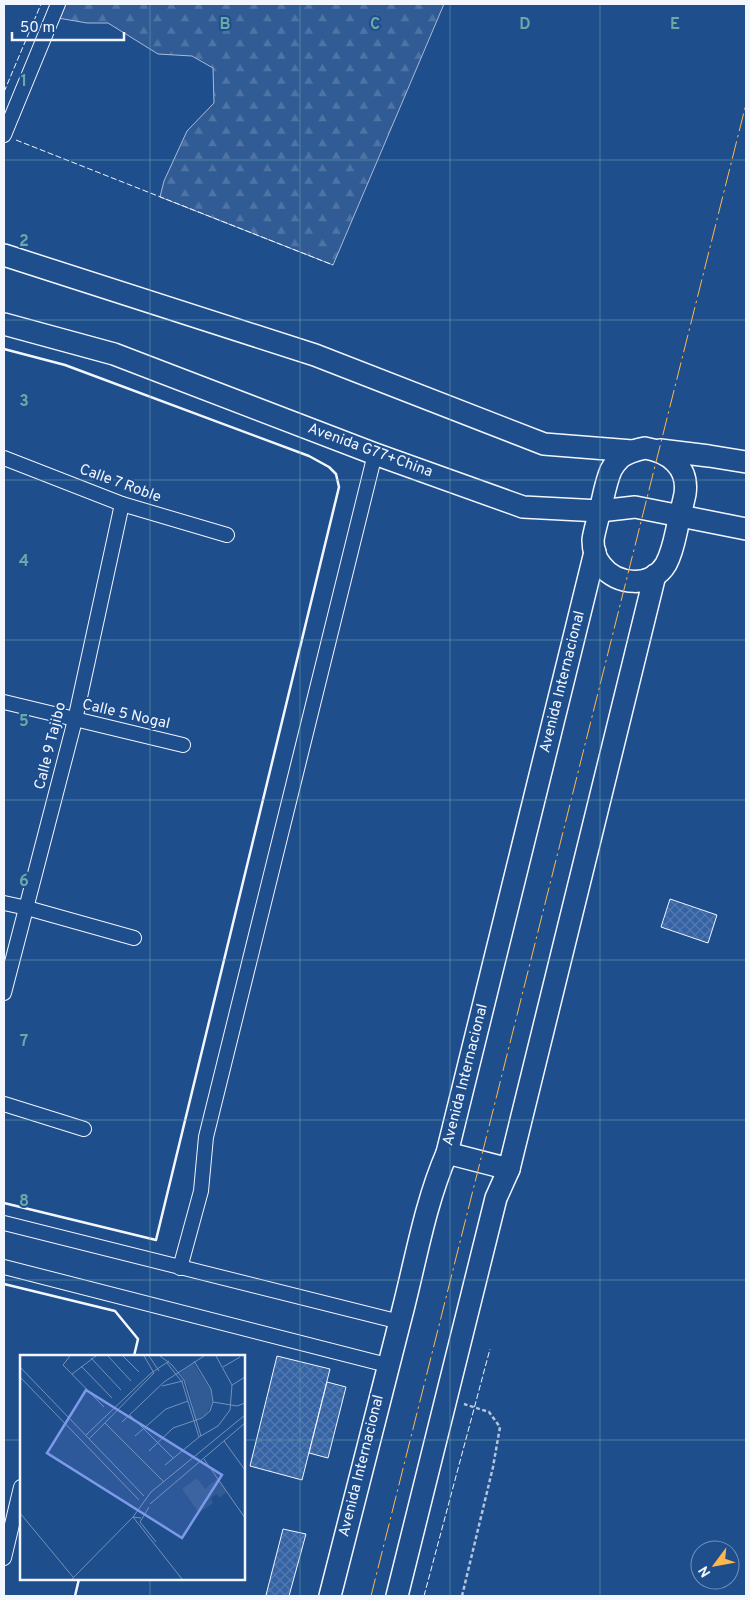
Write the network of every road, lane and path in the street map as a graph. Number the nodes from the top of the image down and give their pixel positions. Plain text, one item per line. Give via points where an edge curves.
1 (58, 4) edge
2 (4, 135) edge
3 (4, 255) edge
4 (4, 324) edge
5 (658, 450) junction
6 (632, 451) junction
7 (375, 454) junction
8 (4, 458) edge
9 (746, 462) edge
10 (122, 504) junction
11 (600, 511) junction
12 (680, 515) junction
13 (746, 529) edge
14 (227, 535) dead end
15 (595, 552) junction
16 (655, 575) junction
17 (4, 702) edge
18 (75, 720) junction
19 (183, 745) dead end
20 (4, 903) edge
21 (27, 908) junction
22 (134, 938) dead end
23 (4, 993) edge
24 (4, 1104) edge
25 (84, 1129) dead end
26 (447, 1153) junction
27 (509, 1169) junction
28 (4, 1223) edge
29 (4, 1267) edge
30 (180, 1268) junction
31 (400, 1322) junction
32 (387, 1365) junction
33 (447, 1399) junction
34 (20, 1492) edge
35 (4, 1557) edge
36 (330, 1596) edge
37 (398, 1596) edge
38 (462, 1596) edge

1 - 2 street
3 - 6 main road via 315,355 544,444
4 - 7 main road, Avenida G77+China via 114,354
5 - 6 main road
5 - 9 main road
5 - 12 main road via 675,461 684,478 686,492
6 - 11 main road via 612,468
7 - 11 main road, Avenida G77+China via 523,507
7 - 30 street via 206,1137 201,1192
8 - 10 street, Calle 7 Roble
10 - 14 street, Calle 7 Roble
10 - 18 street, Calle 9 Tajibo
11 - 12 main road, Avenida G77+China via 634,507
11 - 15 main road via 593,540
12 - 13 main road, Avenida G77+China
12 - 16 main road via 671,553 665,566
15 - 16 main road via 599,563 617,578 643,581
15 - 26 main road, Avenida Internacional
16 - 27 main road
17 - 18 street, Calle 5 Nogal
18 - 19 street, Calle 5 Nogal
18 - 21 street, Calle 9 Tajibo
20 - 21 street
21 - 22 street
21 - 23 street, Calle 9 Tajibo
24 - 25 street
26 - 27 main road
26 - 31 main road, Avenida Internacional via 436,1178
27 - 33 main road via 496,1198
28 - 30 street
29 - 32 street
30 - 31 street
31 - 32 main road, Avenida Internacional
32 - 36 main road, Avenida Internacional
33 - 37 main road
33 - 38 path via 489,1412 500,1427
34 - 35 street

